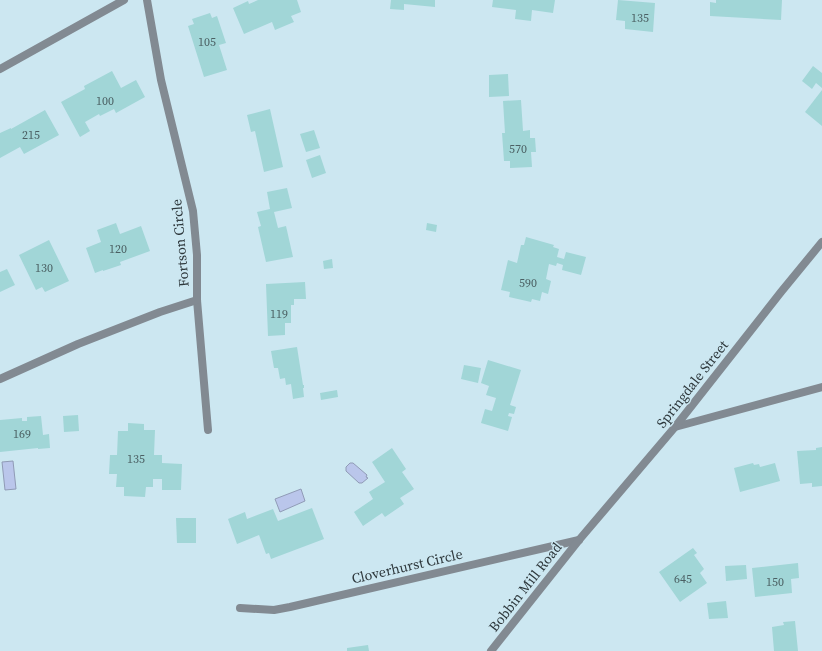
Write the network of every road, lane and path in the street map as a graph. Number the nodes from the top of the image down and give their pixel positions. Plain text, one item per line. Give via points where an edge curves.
1 (124, 0) edge
2 (147, 0) edge
3 (0, 69) edge
4 (822, 242) edge
5 (197, 300) junction
6 (0, 379) edge
7 (822, 387) edge
8 (675, 427) junction
9 (208, 430) dead end
10 (579, 540) junction
11 (240, 608) dead end
12 (491, 651) edge

1 - 3 street
2 - 5 street, Fortson Circle via 161,80 193,211 197,255
4 - 8 street, Springdale Street
5 - 6 street, Fortson Circle via 78,344
5 - 9 street
7 - 8 street
8 - 10 street, Springdale Street
10 - 11 street, Cloverhurst Circle via 290,607 274,610
10 - 12 street, Bobbin Mill Road

